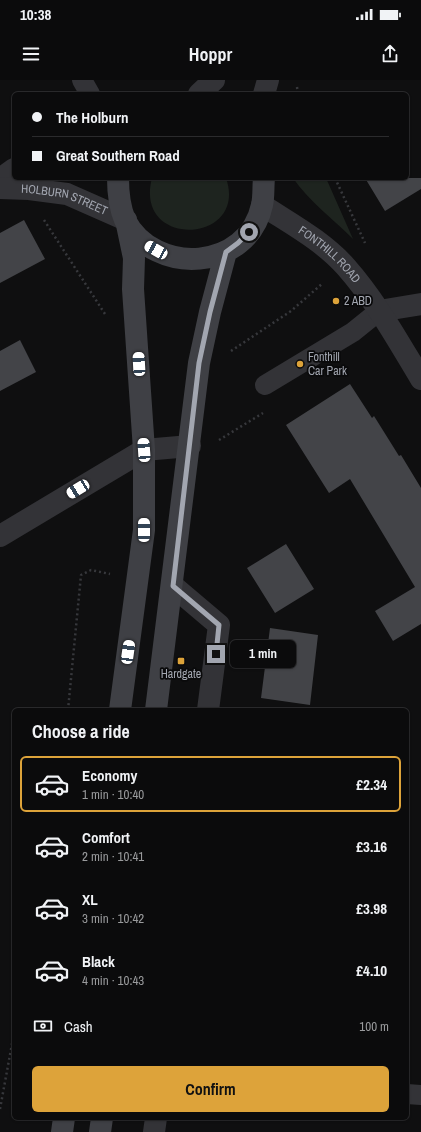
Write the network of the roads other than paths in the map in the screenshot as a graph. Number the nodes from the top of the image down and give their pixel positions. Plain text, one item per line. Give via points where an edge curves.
1 (214, 80) edge
2 (268, 80) edge
3 (201, 92) edge
4 (265, 92) edge
5 (12, 170) edge
6 (0, 179) edge
7 (118, 180) edge
8 (264, 180) edge
9 (0, 188) edge
10 (262, 205) junction
11 (126, 220) junction
12 (226, 252) junction
13 (421, 304) edge
14 (379, 311) junction
15 (421, 379) edge
16 (265, 385) road end
17 (190, 446) junction
18 (144, 450) junction
19 (0, 536) edge
20 (173, 586) junction
21 (120, 708) edge
22 (156, 708) edge
23 (208, 708) edge
24 (409, 1094) edge
25 (421, 1095) edge
26 (64, 1120) edge
27 (102, 1120) edge
28 (156, 1120) edge
29 (62, 1132) edge
30 (100, 1132) edge
31 (154, 1132) edge

1 - 3 street
2 - 4 street
5 - 6 street, HOLBURN STREET
7 - 11 main road via 118,199
8 - 10 main road
9 - 11 street, HOLBURN STREET via 67,194
10 - 12 main road via 257,220 249,232
10 - 14 street, FONTHILL ROAD via 311,236 345,267
11 - 12 main road via 143,243 169,257 198,260
11 - 18 main road via 134,258 133,289
12 - 17 main road via 199,363
13 - 14 street
14 - 15 street, FONTHILL ROAD
14 - 16 lane via 354,332
17 - 18 street
17 - 20 main road
18 - 19 street
18 - 21 main road via 144,530
20 - 22 main road
20 - 23 street via 219,625
24 - 25 lane
26 - 29 main road
27 - 30 main road
28 - 31 street

